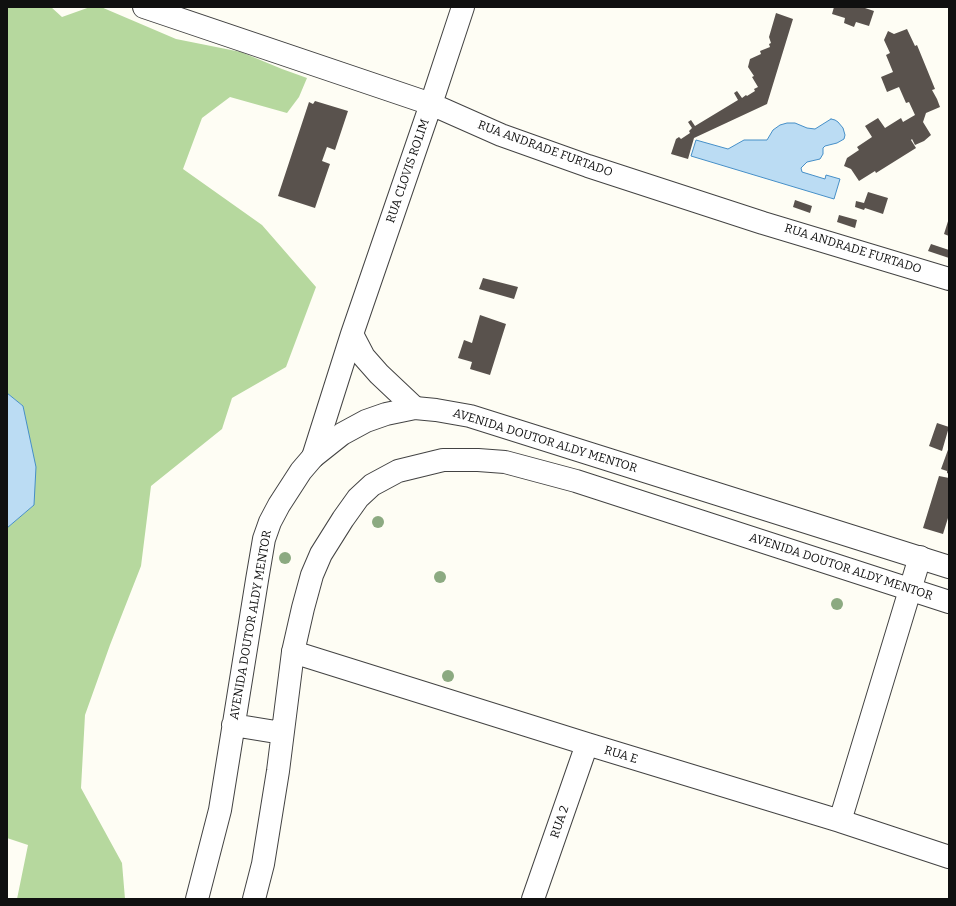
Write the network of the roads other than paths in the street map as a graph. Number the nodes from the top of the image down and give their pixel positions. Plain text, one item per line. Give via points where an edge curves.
1 (144, 7) edge
2 (463, 7) edge
3 (431, 104) junction
4 (949, 279) edge
5 (352, 334) junction
6 (415, 408) junction
7 (313, 457) junction
8 (920, 557) junction
9 (949, 567) edge
10 (909, 590) junction
11 (949, 602) edge
12 (293, 652) junction
13 (233, 724) junction
14 (282, 733) junction
15 (587, 744) junction
16 (840, 821) junction
17 (949, 857) edge
18 (197, 899) edge
19 (254, 899) edge
20 (533, 899) edge

1 - 3 street, RUA ANDRADE FURTADO
2 - 3 street, RUA CLOVIS ROLIM
3 - 4 street, RUA ANDRADE FURTADO via 501,135 588,166 763,223
3 - 5 street, RUA CLOVIS ROLIM
5 - 6 street via 364,357
5 - 7 street, RUA CLOVIS ROLIM
6 - 7 street, AVENIDA DOUTOR ALDY MENTOR via 366,421 342,434
6 - 8 street, AVENIDA DOUTOR ALDY MENTOR via 470,416
7 - 13 street, AVENIDA DOUTOR ALDY MENTOR via 279,505 264,539
8 - 9 street, AVENIDA DOUTOR ALDY MENTOR
8 - 10 street
10 - 11 street, AVENIDA DOUTOR ALDY MENTOR
10 - 12 street, AVENIDA DOUTOR ALDY MENTOR via 576,481 505,462 443,460 398,471 372,485 358,498 321,554 312,575
10 - 16 street
12 - 14 street, AVENIDA DOUTOR ALDY MENTOR
12 - 15 street, RUA E
13 - 14 street
13 - 18 street, AVENIDA DOUTOR ALDY MENTOR via 220,810
14 - 19 street, AVENIDA DOUTOR ALDY MENTOR via 263,864
15 - 16 street, RUA E
15 - 20 street, RUA 2
16 - 17 street, RUA E

